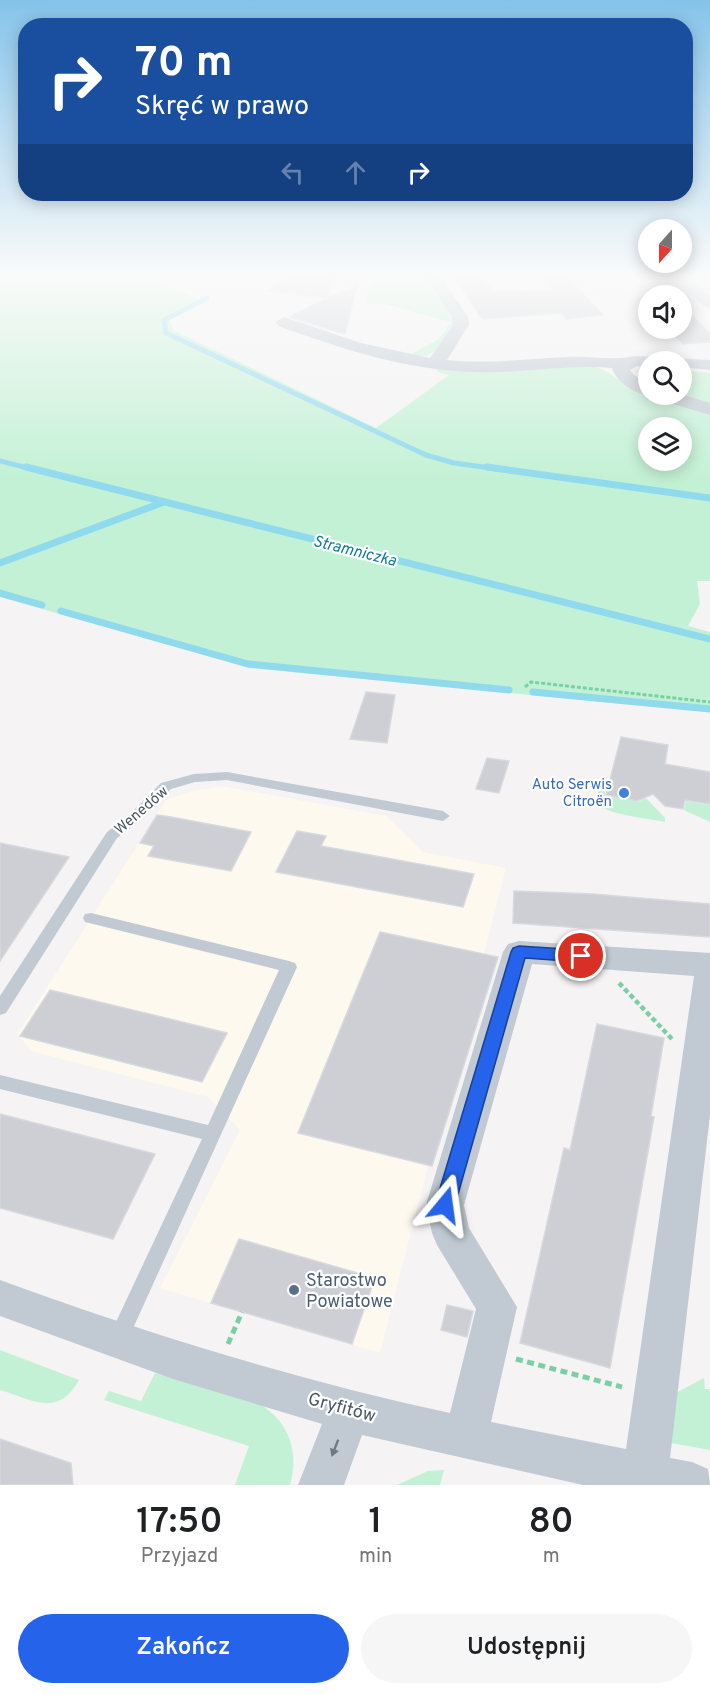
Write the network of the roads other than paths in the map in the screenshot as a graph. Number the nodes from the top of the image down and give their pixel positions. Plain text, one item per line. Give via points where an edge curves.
1 (342, 342) edge
2 (449, 342) edge
3 (638, 362) edge
4 (692, 363) edge
5 (435, 364) junction
6 (624, 364) junction
7 (710, 364) edge
8 (638, 384) edge
9 (692, 404) edge
10 (710, 409) edge
11 (443, 816) dead end
12 (91, 918) dead end
13 (710, 965) edge
14 (710, 976) edge
15 (0, 1009) edge
16 (0, 1082) edge
17 (213, 1134) junction
18 (0, 1298) edge
19 (117, 1340) junction
20 (349, 1410) junction
21 (466, 1437) junction
22 (645, 1476) junction
23 (321, 1485) edge
24 (692, 1485) edge

1 - 5 street via 370,352
2 - 5 street
3 - 6 street
4 - 7 street
5 - 6 street
6 - 8 street via 620,369 623,374
9 - 10 street
11 - 15 lane, Wenedów via 227,776 194,778 166,786 112,835
12 - 17 lane via 289,967
13 - 21 street via 519,952 445,1205 451,1233 497,1306
14 - 22 street
16 - 17 lane
17 - 19 lane
18 - 19 street, Gryfitów
19 - 20 street, Gryfitów
20 - 21 street, Gryfitów
20 -> 23 street
21 - 22 street, Gryfitów
22 - 24 street, Gryfitów

